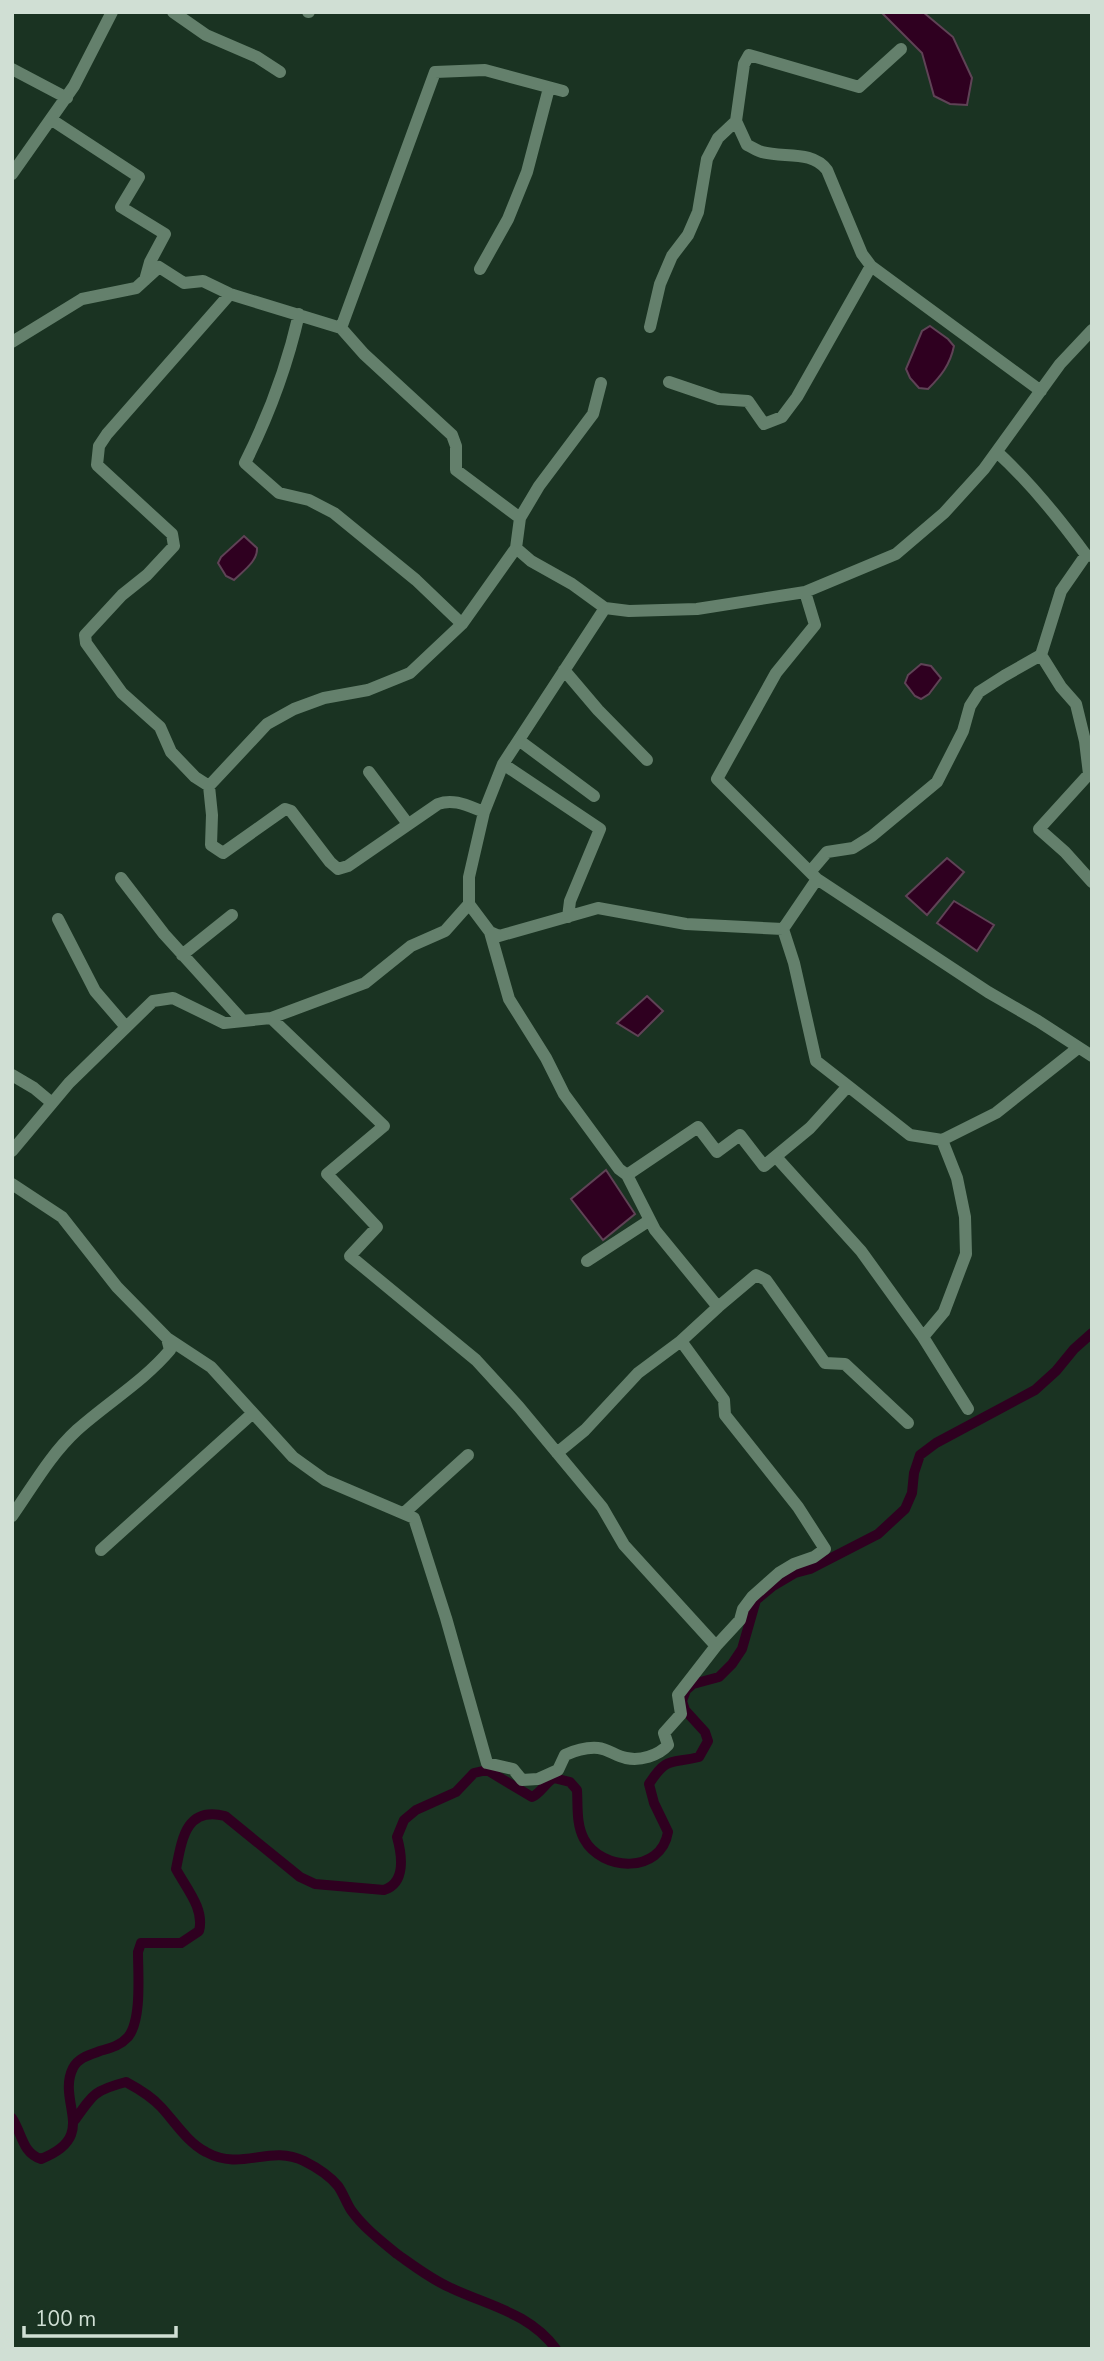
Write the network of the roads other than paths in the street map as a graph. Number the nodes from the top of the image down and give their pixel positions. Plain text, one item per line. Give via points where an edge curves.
1 (112, 12) edge
2 (173, 12) edge
3 (901, 49) dead end
4 (12, 69) edge
5 (280, 72) dead end
6 (549, 88) junction
7 (563, 91) dead end
8 (66, 98) junction
9 (52, 120) junction
10 (736, 121) junction
11 (12, 174) edge
12 (871, 266) junction
13 (480, 269) dead end
14 (145, 279) junction
15 (230, 294) junction
16 (299, 314) junction
17 (650, 327) dead end
18 (341, 328) junction
19 (1092, 330) edge
20 (12, 342) edge
21 (669, 382) dead end
22 (601, 383) dead end
23 (1041, 390) junction
24 (997, 452) junction
25 (520, 518) junction
26 (516, 548) junction
27 (1089, 555) edge
28 (805, 592) junction
29 (606, 608) junction
30 (462, 624) junction
31 (1041, 655) junction
32 (565, 670) junction
33 (520, 741) junction
34 (648, 760) dead end
35 (503, 764) junction
36 (369, 772) dead end
37 (1091, 775) edge
38 (209, 786) junction
39 (594, 796) dead end
40 (484, 812) junction
41 (408, 824) junction
42 (813, 876) junction
43 (121, 878) dead end
44 (1092, 882) edge
45 (470, 904) junction
46 (232, 915) dead end
47 (568, 917) junction
48 (58, 919) dead end
49 (783, 929) junction
50 (490, 932) junction
51 (182, 955) junction
52 (271, 1018) junction
53 (243, 1021) junction
54 (126, 1027) junction
55 (1078, 1048) junction
56 (1092, 1056) edge
57 (12, 1074) edge
58 (848, 1086) junction
59 (52, 1103) junction
60 (942, 1140) junction
61 (12, 1151) edge
62 (777, 1158) junction
63 (627, 1175) junction
64 (12, 1184) edge
65 (650, 1220) junction
66 (587, 1261) dead end
67 (718, 1307) junction
68 (923, 1337) junction
69 (167, 1338) junction
70 (681, 1341) junction
71 (968, 1409) dead end
72 (253, 1413) junction
73 (908, 1423) dead end
74 (557, 1453) junction
75 (468, 1455) dead end
76 (404, 1513) junction
77 (12, 1516) edge
78 (101, 1550) dead end
79 (716, 1646) junction

1 - 8 street
2 - 5 street via 205,35
3 - 10 street via 859,87 749,55
4 - 8 street
6 - 7 street
6 - 13 street via 527,172
6 - 18 street via 485,70 435,72
8 - 9 street
9 - 11 street
9 - 14 street via 139,177 121,207 166,234
10 - 12 street via 747,145 821,162
10 - 17 street via 718,138 708,159 698,212 660,284
12 - 21 street via 812,374 782,417 764,424 748,401 719,399
12 - 23 street
14 - 15 street via 159,267 184,283 203,281
14 - 20 street via 136,288 82,299
15 - 16 street
15 - 38 street via 99,446 97,465 172,534 174,545 85,635 122,694 160,727 171,752
16 - 18 street
16 - 30 street via 267,420 245,463 279,493 309,500 334,513
18 - 25 street via 452,435 456,470
19 - 23 street
22 - 25 street via 593,414
23 - 24 street
24 - 27 street
24 - 28 street via 944,513 896,554
25 - 26 street
26 - 29 street
26 - 30 street
27 - 31 street via 1061,591
28 - 29 street via 697,609
28 - 42 street via 816,625 776,673 717,779
29 - 32 street
30 - 38 street via 410,673 368,690 324,698 267,724
31 - 37 street via 1076,704
31 - 42 street via 979,692 937,782 872,836 853,848 827,852
32 - 33 street
32 - 34 street
33 - 35 street
33 - 39 street
35 - 40 street
35 - 47 street via 600,829 570,901
36 - 41 street
37 - 44 street via 1039,829
38 - 41 street via 211,845 223,853 285,809 338,869
40 - 41 street via 447,801
40 - 45 street via 468,877
42 - 49 street
42 - 55 street
43 - 51 street
45 - 50 street
45 - 52 street via 445,931 411,946 365,984
46 - 51 street
47 - 49 street via 598,908 687,924
47 - 50 street via 508,935
48 - 54 street via 95,992
49 - 58 street via 816,1061
50 - 63 street via 509,999 564,1094
51 - 53 street
52 - 53 street
52 - 74 street via 384,1126 327,1174 377,1227 350,1256 477,1360
53 - 54 street via 224,1023 173,998 153,1001
54 - 59 street
55 - 56 street
55 - 60 street via 996,1112
57 - 59 street
58 - 60 street via 910,1135
58 - 62 street
59 - 61 street
60 - 68 street via 960,1191 966,1255 944,1312
62 - 63 street via 764,1167 740,1135 718,1152 698,1128
62 - 68 street via 861,1251
63 - 65 street
64 - 69 street via 62,1217 117,1287
65 - 66 street
65 - 67 street
67 - 70 street
67 - 73 street via 756,1275 766,1280 825,1363 845,1364
68 - 71 street
69 - 72 street via 211,1367
69 - 77 street via 170,1350 159,1364 50,1457
70 - 74 street via 638,1373
70 - 79 street via 724,1400 725,1415 825,1549 762,1587
72 - 76 street via 293,1457 325,1480
72 - 78 street
74 - 79 street via 602,1507 624,1545
75 - 76 street
76 - 79 street via 414,1518 487,1763 513,1769 522,1780 558,1770 565,1755 578,1749 603,1748 626,1758 646,1758 663,1751 668,1745 664,1733 681,1714 678,1695

